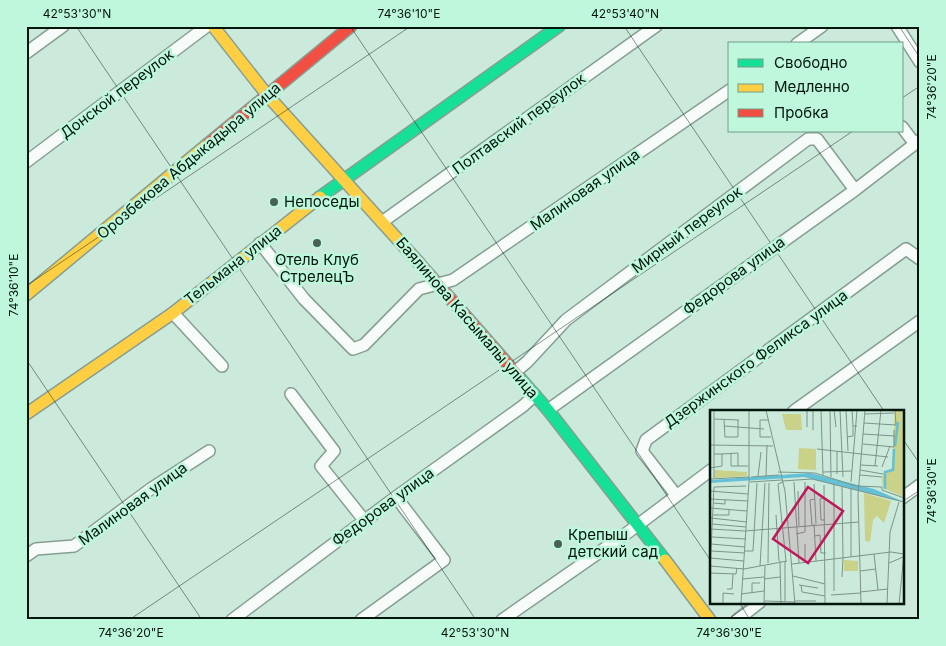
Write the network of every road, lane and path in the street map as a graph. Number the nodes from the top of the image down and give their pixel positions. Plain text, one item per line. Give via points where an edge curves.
1 (63, 26) edge
2 (207, 26) edge
3 (213, 26) edge
4 (351, 26) edge
5 (559, 26) edge
6 (656, 26) edge
7 (822, 26) edge
8 (897, 26) edge
9 (799, 42) edge
10 (26, 53) edge
11 (920, 62) edge
12 (728, 91) edge
13 (268, 96) junction
14 (904, 129) edge
15 (812, 135) edge
16 (917, 142) edge
17 (26, 162) edge
18 (344, 179) junction
19 (855, 190) junction
20 (382, 222) junction
21 (260, 243) junction
22 (920, 259) edge
23 (437, 284) junction
24 (26, 295) edge
25 (173, 312) junction
26 (920, 321) edge
27 (222, 366) dead end
28 (515, 372) junction
29 (291, 394) dead end
30 (535, 395) junction
31 (548, 410) junction
32 (795, 410) edge
33 (26, 414) edge
34 (209, 451) dead end
35 (710, 471) edge
36 (920, 485) edge
37 (676, 495) junction
38 (396, 497) junction
39 (904, 497) edge
40 (364, 520) junction
41 (638, 524) junction
42 (26, 556) edge
43 (757, 604) edge
44 (232, 620) edge
45 (361, 620) edge
46 (502, 620) edge
47 (710, 620) edge
48 (737, 620) edge

1 - 10 street
2 - 17 street, Донской переулок
3 - 13 street, Баялинова Касымалы улица
4 - 13 street, Орозбекова Абдыкадыра улица
5 - 18 street, Тельмана улица
6 - 20 street, Полтавский переулок
7 - 9 street
8 - 11 street
12 - 23 street, Малиновая улица via 453,280
13 - 18 street, Баялинова Касымалы улица
13 - 24 street, Орозбекова Абдыкадыра улица
14 - 16 street
15 - 19 street, Мирный переулок
15 - 28 street, Мирный переулок via 566,320
16 - 19 street, Федорова улица
18 - 20 street, Баялинова Касымалы улица
18 - 21 street, Тельмана улица
19 - 31 street, Федорова улица
20 - 23 street, Баялинова Касымалы улица
21 - 23 street, Малиновая улица via 304,299 353,349 364,345 419,289
21 - 25 street, Тельмана улица
22 - 37 street, Дзержинского Феликса улица via 906,249 646,440 642,451
23 - 28 street, Баялинова Касымалы улица
25 - 27 street
25 - 33 street, Тельмана улица
26 - 32 street
28 - 30 street, Баялинова Касымалы улица
29 - 40 street via 334,451 321,466
30 - 31 street, Баялинова Касымалы улица
30 - 38 street, Федорова улица
31 - 41 street, Баялинова Касымалы улица
34 - 42 street, Малиновая улица via 152,488 74,546 36,549
35 - 37 street
36 - 39 street
37 - 41 street
38 - 40 street, Федорова улица
38 - 45 street via 444,560
40 - 44 street, Федорова улица
41 - 46 street
41 - 47 street, Баялинова Касымалы улица
43 - 48 street

